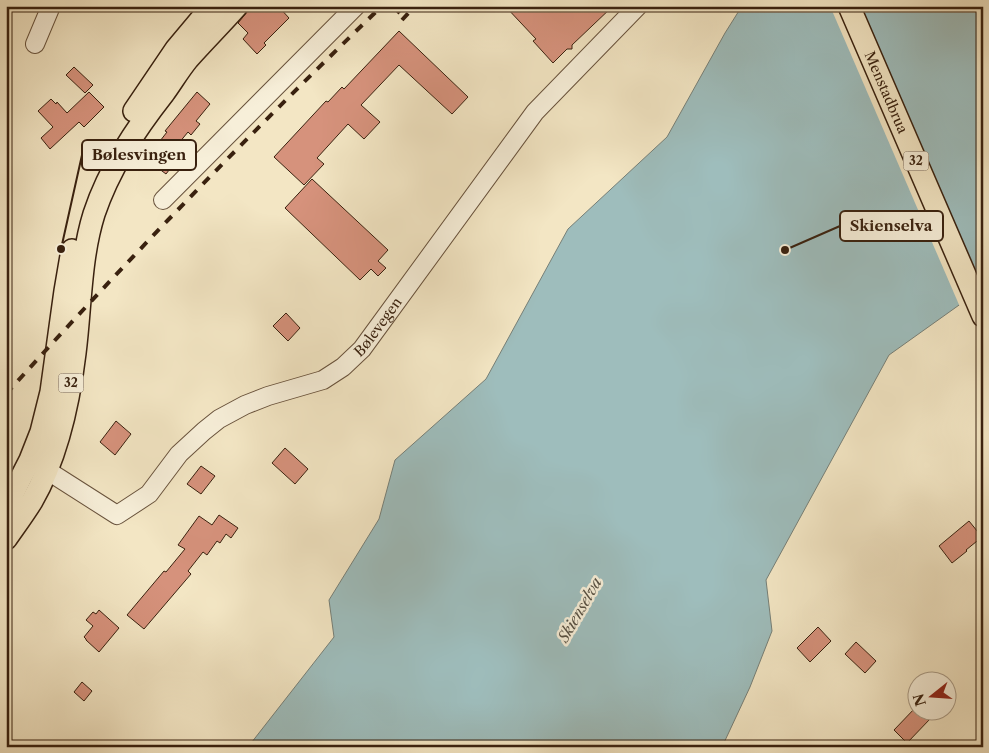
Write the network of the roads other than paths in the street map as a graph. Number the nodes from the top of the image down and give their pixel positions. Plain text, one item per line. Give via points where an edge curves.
1 (51, 6) edge
2 (212, 6) edge
3 (237, 6) edge
4 (356, 6) edge
5 (638, 6) edge
6 (849, 6) edge
7 (35, 44) dead end
8 (163, 200) dead end
9 (88, 217) junction
10 (983, 316) edge
11 (38, 465) junction
12 (6, 507) edge
13 (6, 539) edge

1 - 7 street
2 - 9 main road, 32 via 176,49 136,107 91,191
3 - 9 main road, 32 via 187,60 147,114
4 - 8 street
5 - 11 street, Bølevegen via 535,112 362,349 343,367 323,380 268,396 219,419 179,454 148,494 117,515
6 - 10 main road, Menstadbrua / 32
9 - 11 main road, 32 via 73,244
11 - 12 main road, 32
11 - 13 main road, 32 via 33,500

